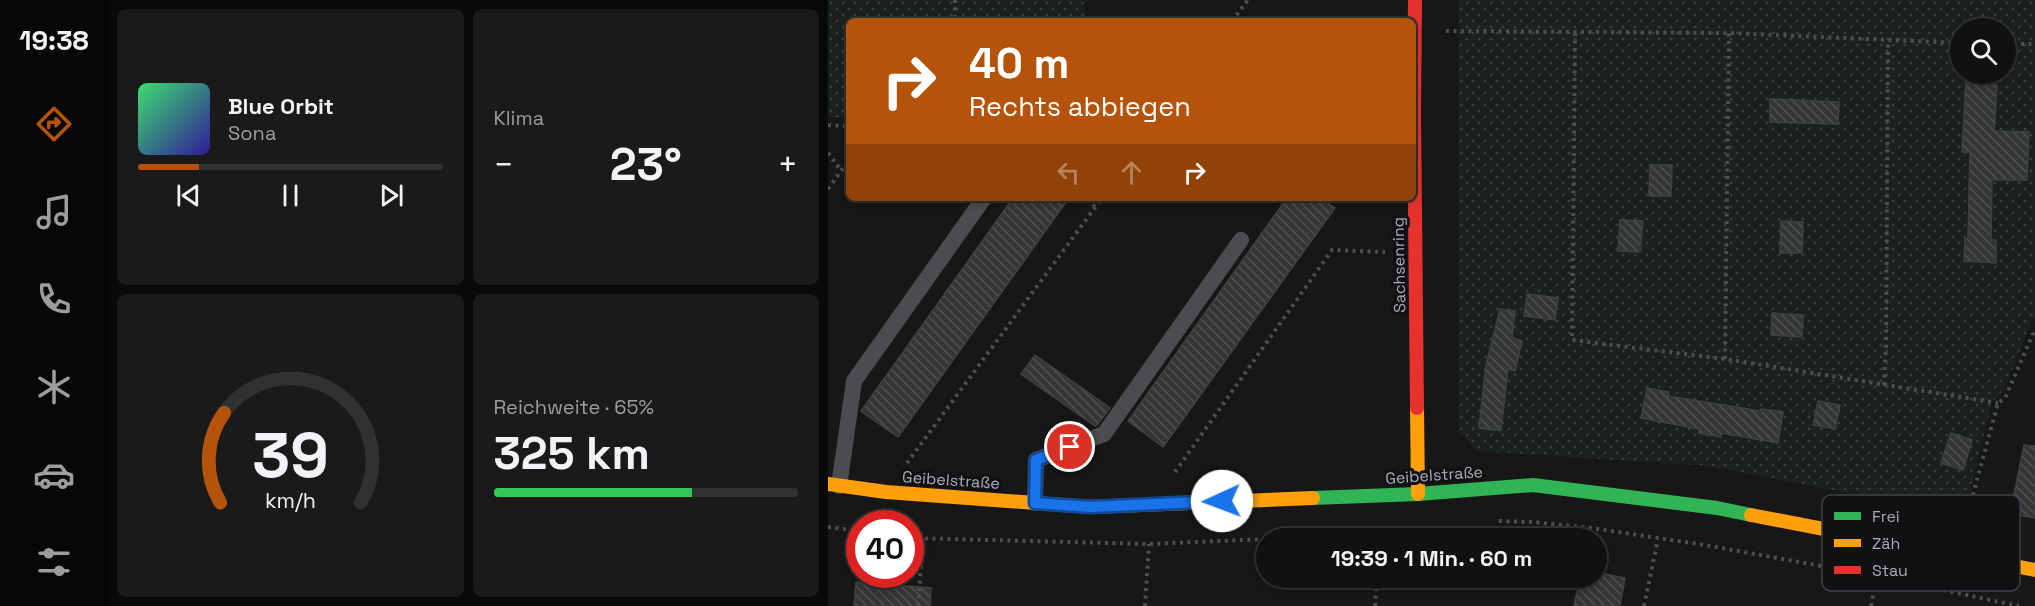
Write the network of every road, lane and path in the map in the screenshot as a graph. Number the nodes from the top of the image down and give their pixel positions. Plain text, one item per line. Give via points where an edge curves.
1 (955, 0) edge
2 (1248, 0) edge
3 (1415, 0) edge
4 (955, 18) edge
5 (1234, 18) edge
6 (1415, 18) edge
7 (1416, 29) edge
8 (1575, 33) junction
9 (1729, 33) junction
10 (1888, 41) junction
11 (1950, 43) edge
12 (2016, 44) edge
13 (2035, 44) edge
14 (828, 125) edge
15 (846, 126) edge
16 (828, 153) edge
17 (846, 164) edge
18 (841, 170) junction
19 (828, 189) edge
20 (982, 201) edge
21 (1091, 201) edge
22 (1100, 201) edge
23 (1415, 201) edge
24 (1095, 207) junction
25 (1241, 240) dead end
26 (1416, 252) junction
27 (2035, 329) edge
28 (1725, 359) junction
29 (1884, 385) junction
30 (1998, 404) junction
31 (834, 485) edge
32 (886, 492) junction
33 (1418, 494) junction
34 (1973, 495) edge
35 (1035, 503) junction
36 (1152, 504) junction
37 (1490, 521) dead end
38 (1425, 525) dead end
39 (828, 527) edge
40 (1412, 528) edge
41 (846, 529) edge
42 (1822, 529) edge
43 (924, 539) edge
44 (1256, 539) edge
45 (1658, 539) junction
46 (1149, 544) junction
47 (1822, 566) edge
48 (2020, 567) edge
49 (2035, 570) edge
50 (919, 588) edge
51 (1377, 588) edge
52 (1874, 591) edge
53 (1948, 591) edge
54 (918, 606) edge
55 (1145, 606) edge
56 (1376, 606) edge
57 (1644, 606) edge
58 (1871, 606) edge
59 (2019, 606) edge

1 - 4 path
2 - 5 path
3 - 6 street, Sachsenring
7 - 8 path
8 - 9 path
8 - 28 path via 1572,340
9 - 10 path
9 - 28 path
10 - 11 path
10 - 29 path
12 - 13 path
14 - 15 path
16 - 18 path
17 - 18 path
18 - 19 path
20 - 31 lane via 854,381
21 - 24 path
22 - 24 path
23 - 26 street, Sachsenring
24 - 32 path
25 - 35 lane via 1104,434 1036,460
26 - 33 street, Sachsenring
26 - 36 path via 1332,250
27 - 30 path via 2005,398
28 - 29 path
29 - 30 path
30 - 34 path
31 - 32 street, Geibelstraße
32 - 35 street, Geibelstraße
33 - 36 street, Geibelstraße
33 - 42 street, Geibelstraße via 1533,485 1717,508
35 - 36 street, Geibelstraße via 1090,507
37 - 45 path via 1591,528
38 - 40 path
39 - 41 path
43 - 46 path
44 - 46 path
45 - 47 path
45 - 57 path
46 - 55 path
48 - 49 street, Geibelstraße
50 - 54 path
51 - 56 path
52 - 58 path
53 - 59 path

